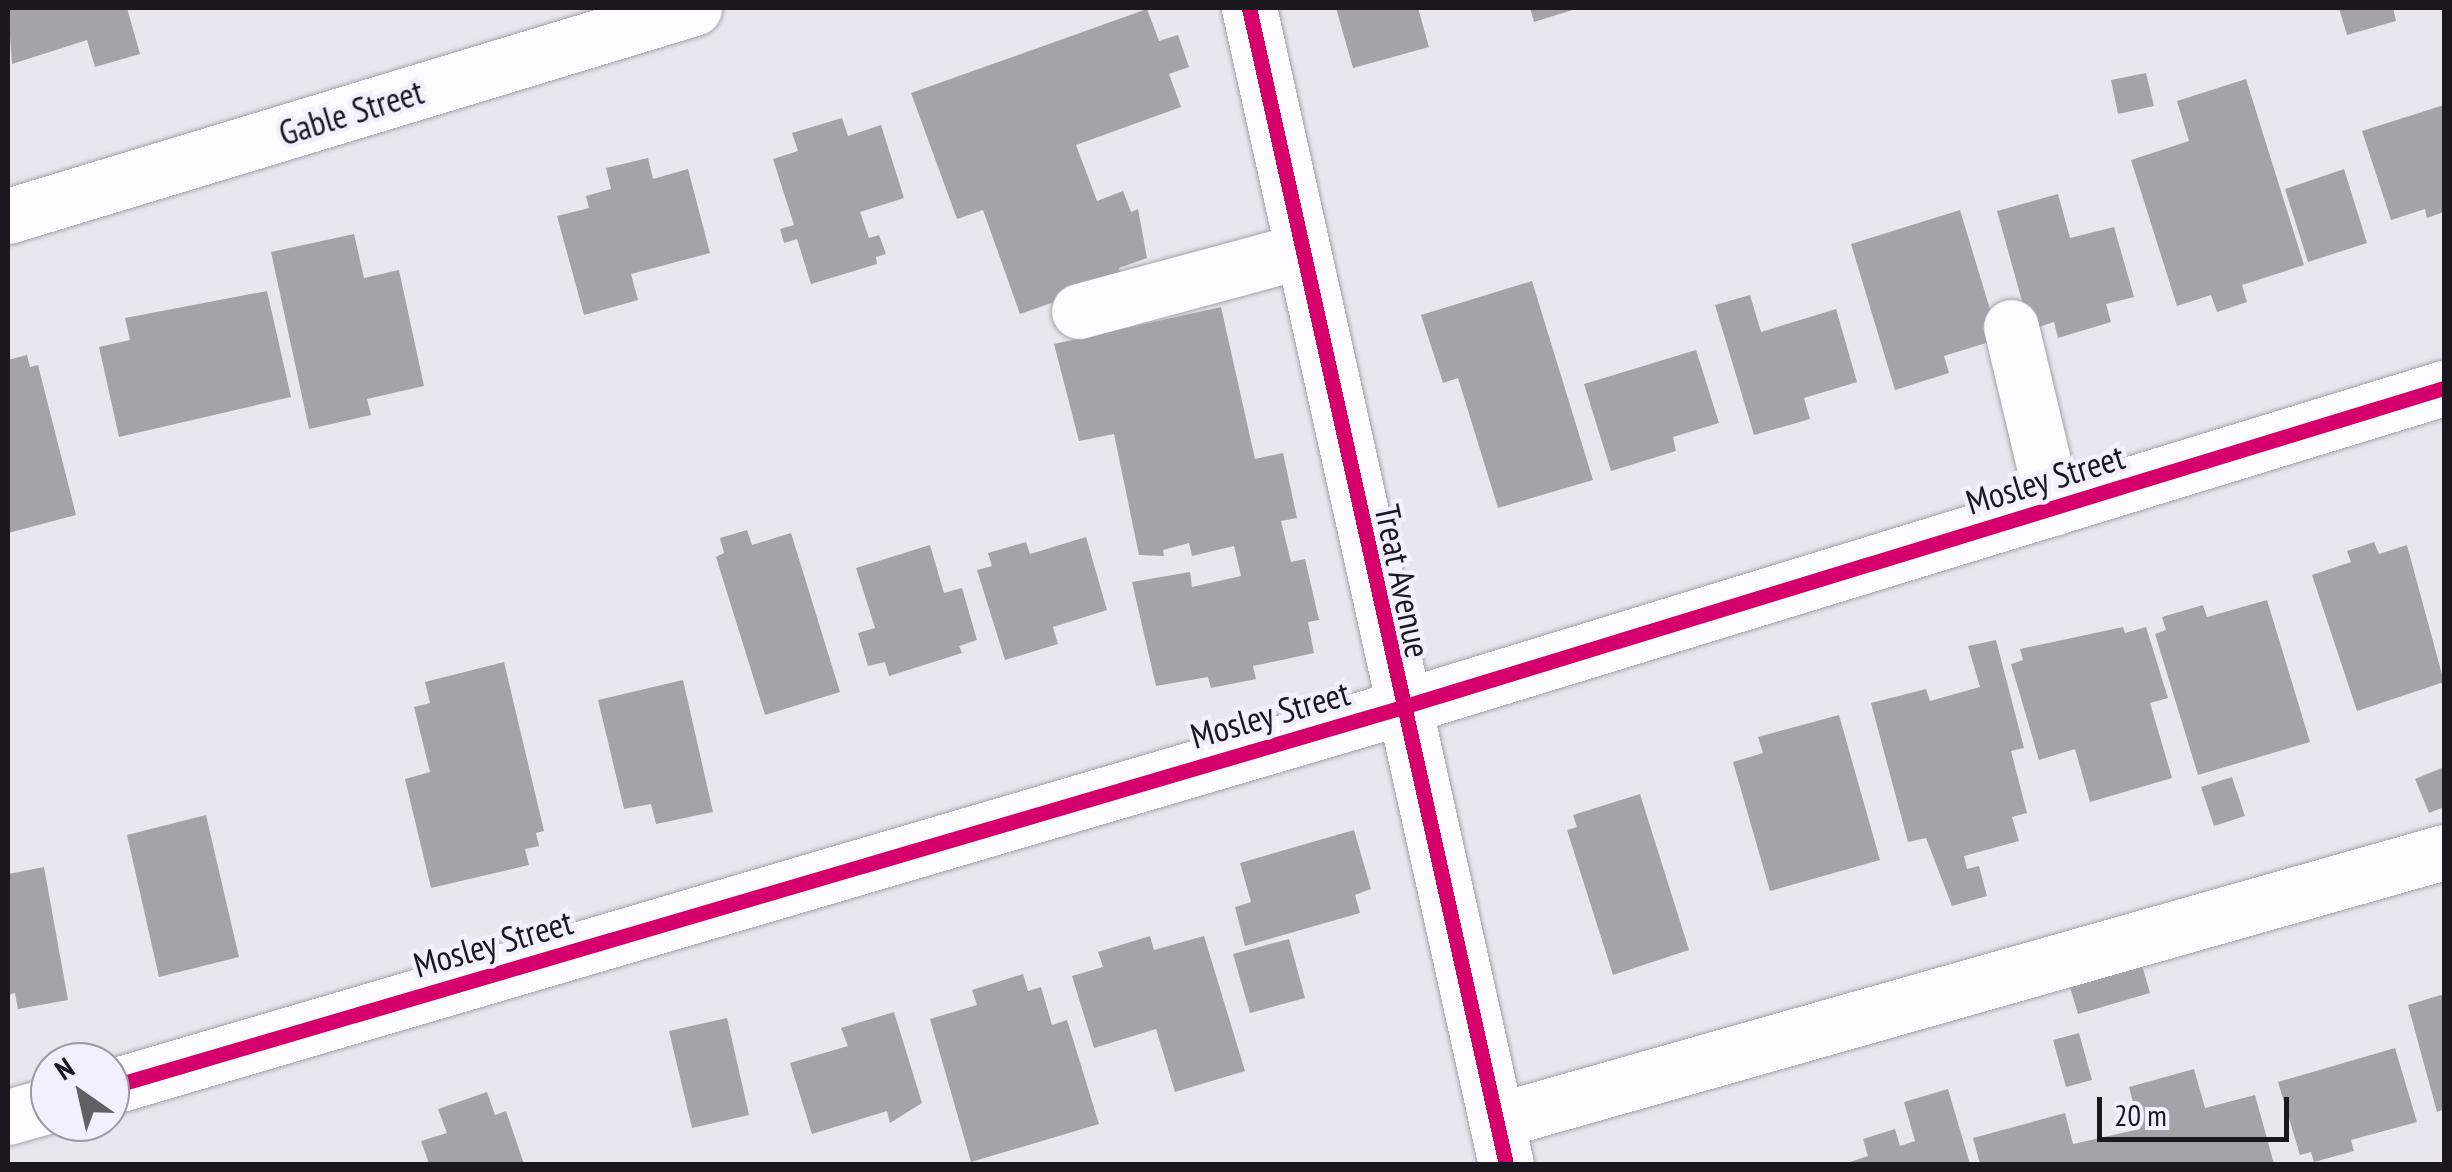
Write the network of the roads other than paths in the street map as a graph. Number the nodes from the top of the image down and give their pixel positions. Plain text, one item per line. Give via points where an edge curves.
1 (694, 8) edge
2 (1249, 8) edge
3 (8, 216) edge
4 (1302, 251) junction
5 (1079, 311) dead end
6 (2010, 327) dead end
7 (2444, 388) edge
8 (2054, 508) junction
9 (1399, 708) junction
10 (2444, 852) edge
11 (130, 1081) edge
12 (1501, 1143) edge

1 - 3 street, Gable Street
2 - 4 street, Treat Avenue
4 - 5 street
4 - 9 street, Treat Avenue
6 - 8 street
7 - 8 street, Mosley Street
8 - 9 street, Mosley Street
9 - 11 street, Mosley Street
9 - 12 street, Treat Avenue
10 - 12 street

